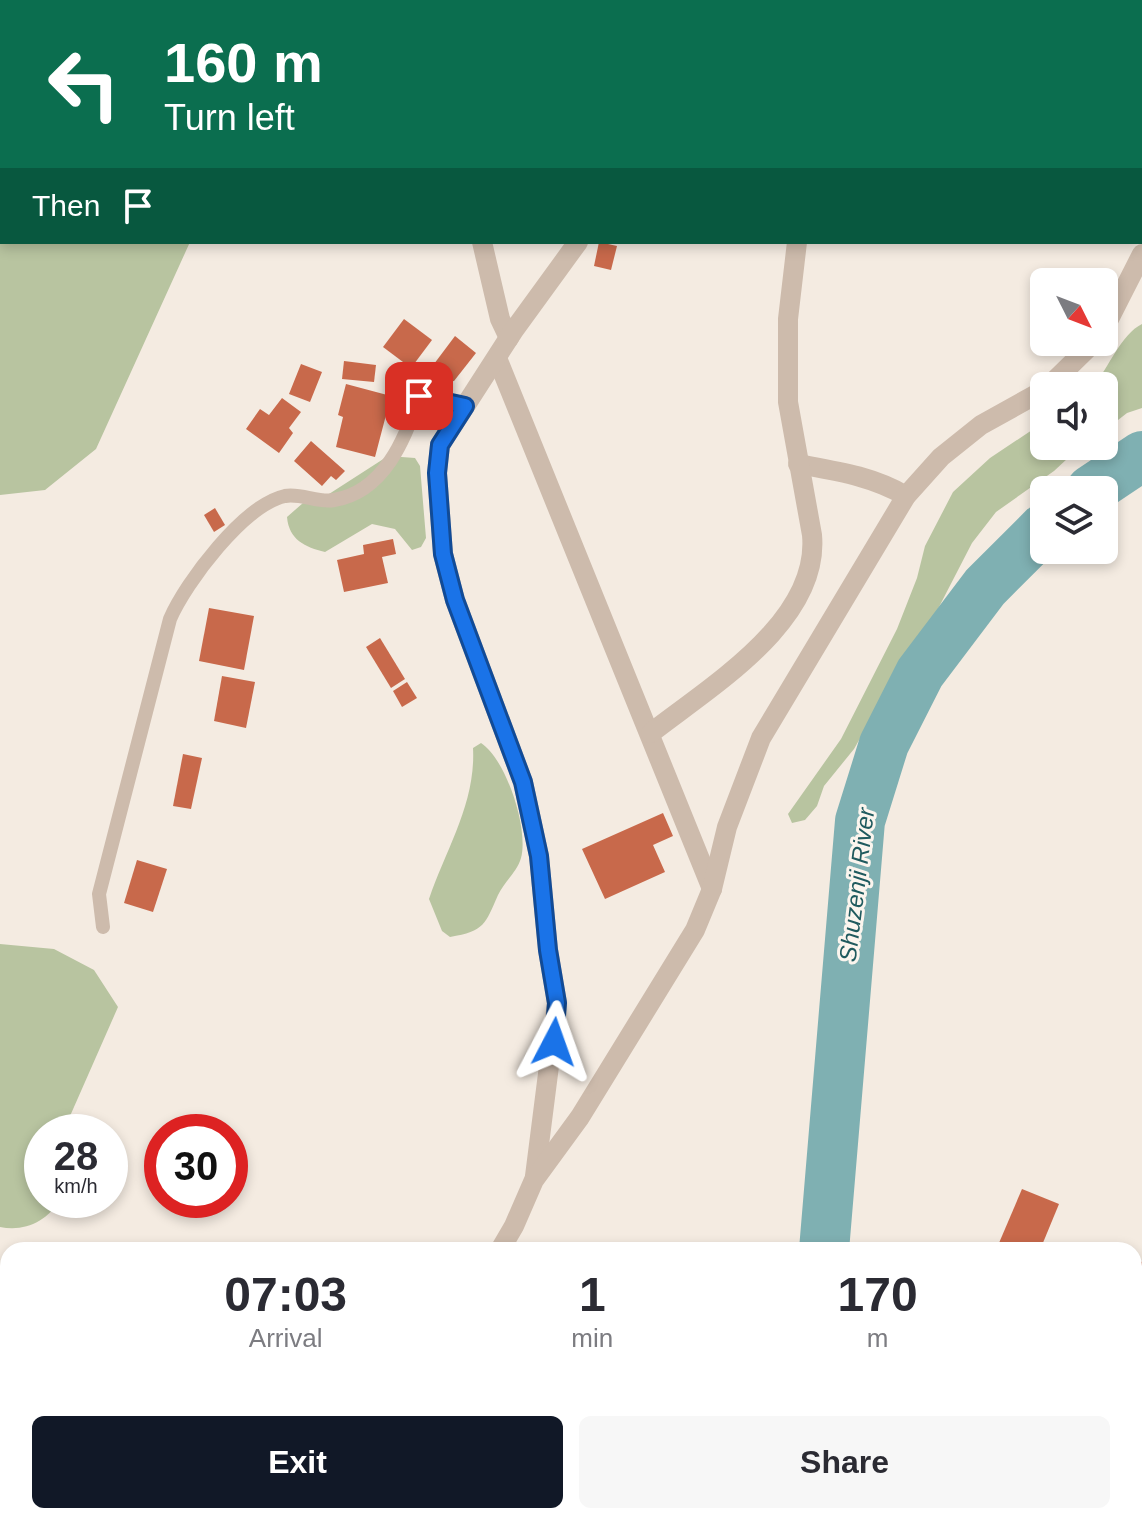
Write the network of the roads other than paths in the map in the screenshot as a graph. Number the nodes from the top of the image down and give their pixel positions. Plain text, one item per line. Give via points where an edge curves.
1 (482, 244) edge
2 (577, 244) edge
3 (797, 244) edge
4 (1142, 254) edge
5 (1118, 301) edge
6 (509, 338) junction
7 (1079, 356) edge
8 (497, 358) junction
9 (1063, 372) edge
10 (1030, 397) edge
11 (465, 406) junction
12 (798, 464) junction
13 (906, 496) junction
14 (651, 733) junction
15 (712, 889) junction
16 (103, 927) dead end
17 (534, 1180) junction
18 (505, 1242) edge

1 - 6 street
2 - 6 street
3 - 12 street via 787,356
4 - 5 street
6 - 8 street
7 - 9 street
8 - 11 street
8 - 14 street
10 - 13 street via 981,425 941,457
11 - 16 lane via 419,396 396,453 378,475 344,498 288,495 258,510 179,597 99,894
11 - 17 street via 440,445 443,554 523,782 539,856 557,1003
12 - 13 street via 851,473
12 - 14 street via 814,555 800,594 778,628
13 - 15 street via 761,738 727,827
14 - 15 street
15 - 17 street via 659,991
17 - 18 street

